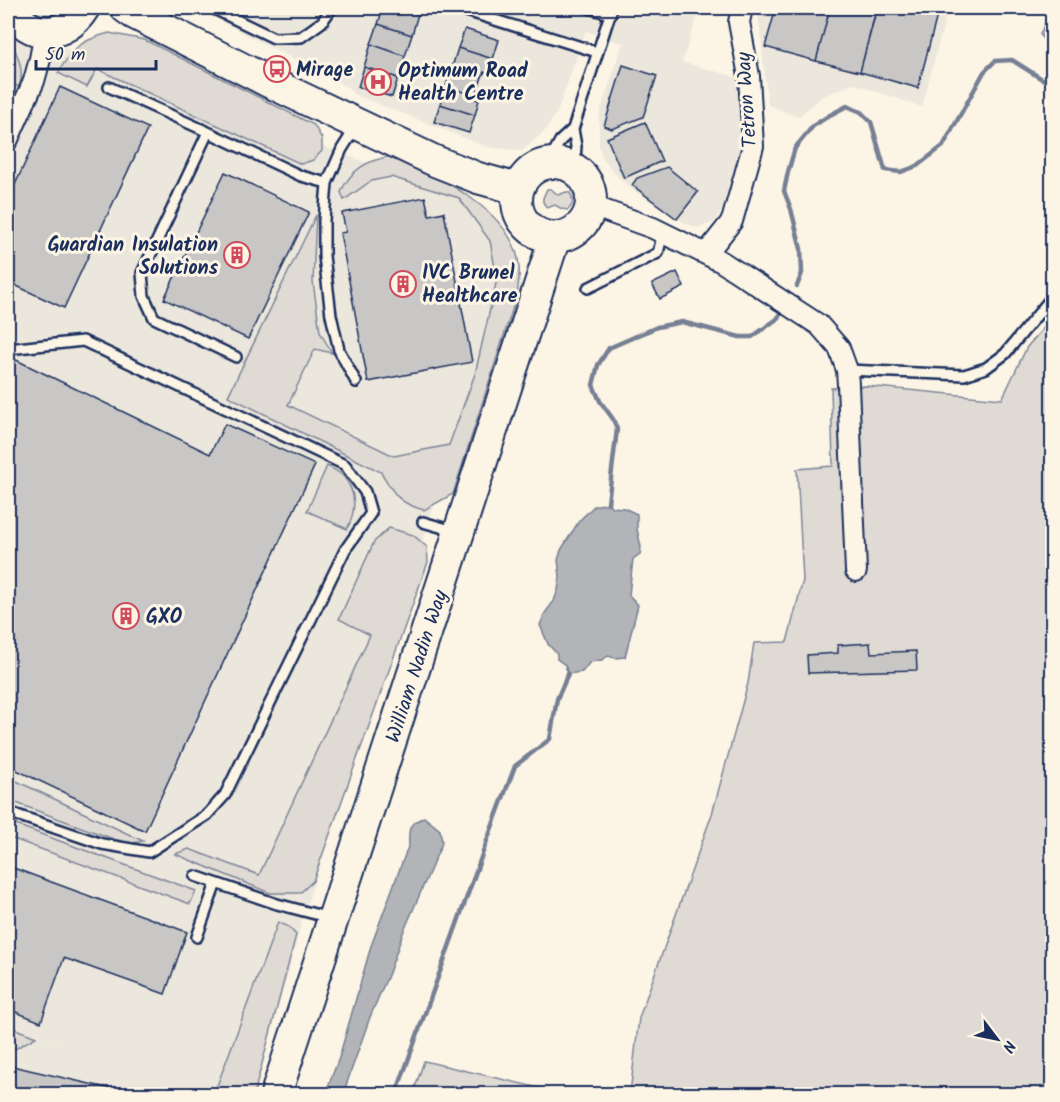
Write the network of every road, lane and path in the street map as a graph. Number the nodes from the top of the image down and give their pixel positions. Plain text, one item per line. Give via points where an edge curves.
1 (11, 8) edge
2 (212, 8) edge
3 (332, 8) edge
4 (457, 8) edge
5 (589, 8) edge
6 (742, 8) edge
7 (129, 10) edge
8 (611, 11) edge
9 (81, 13) edge
10 (45, 32) junction
11 (597, 52) junction
12 (109, 87) dead end
13 (357, 125) junction
14 (573, 129) junction
15 (208, 132) junction
16 (8, 138) edge
17 (548, 163) junction
18 (577, 170) junction
19 (327, 183) junction
20 (518, 189) junction
21 (592, 206) junction
22 (663, 233) junction
23 (555, 237) junction
24 (706, 254) junction
25 (588, 288) dead end
26 (1053, 297) edge
27 (8, 349) edge
28 (236, 357) dead end
29 (847, 370) junction
30 (356, 382) dead end
31 (423, 522) dead end
32 (459, 532) junction
33 (856, 571) dead end
34 (8, 812) edge
35 (195, 876) dead end
36 (216, 883) junction
37 (333, 919) junction
38 (197, 938) dead end
39 (276, 1095) edge

1 - 10 main road via 27,26
2 - 3 lane via 274,38 301,37 322,22
4 - 11 lane
5 - 8 lane
6 - 24 street, Tetron Way via 739,22 753,146 732,221
7 - 9 main road
7 - 13 main road
8 - 11 lane
9 - 10 main road via 68,27
10 - 16 street via 34,81
11 - 14 lane
12 - 15 lane
13 - 19 lane
13 - 20 main road via 435,161
14 - 17 lane via 560,141
14 - 18 lane
15 - 19 lane via 301,176
15 - 28 lane via 142,273 144,296 154,318
17 - 18 main road via 560,162
17 - 20 main road via 536,167
18 - 21 main road via 587,181
19 - 30 lane via 327,285 339,350
20 - 23 main road via 516,204 523,223 542,235
21 - 22 street
21 - 23 main road via 579,228
22 - 24 street
22 - 25 lane via 658,253
23 - 32 main road, William Nadin Way
24 - 29 street via 819,325 839,348
26 - 29 lane via 1005,354 986,368 964,375
27 - 34 lane via 83,341 345,465 365,492 371,513 345,550 225,795 207,815 148,852 102,844
29 - 33 street
31 - 32 lane
32 - 37 main road, William Nadin Way
35 - 36 lane
36 - 37 lane
36 - 38 lane
37 - 39 main road, William Nadin Way

